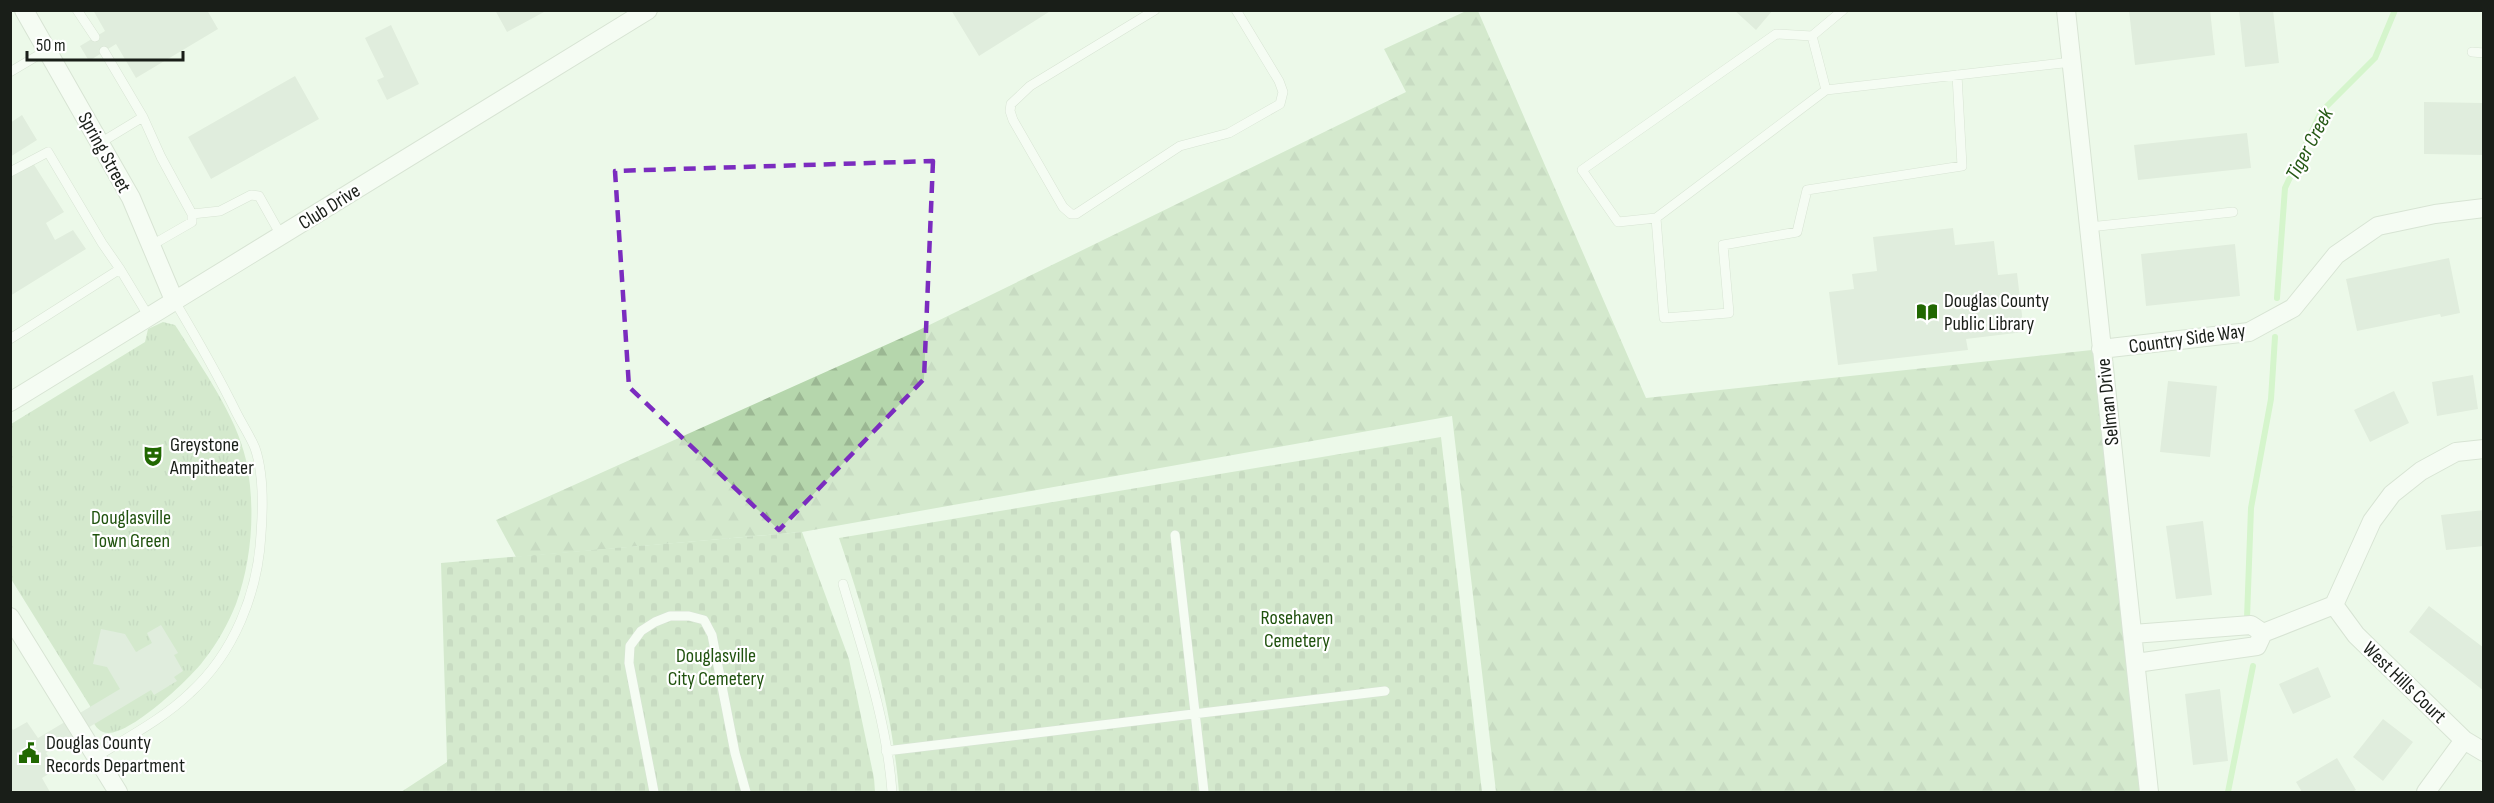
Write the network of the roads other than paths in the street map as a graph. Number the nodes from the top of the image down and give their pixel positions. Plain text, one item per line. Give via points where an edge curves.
1 (24, 10) edge
2 (77, 10) edge
3 (648, 10) edge
4 (1155, 10) edge
5 (1236, 10) edge
6 (1843, 10) edge
7 (2066, 10) edge
8 (1812, 36) junction
9 (95, 37) dead end
10 (48, 50) junction
11 (104, 51) dead end
12 (2472, 52) dead end
13 (2484, 53) edge
14 (2072, 62) junction
15 (10, 72) edge
16 (1957, 75) junction
17 (1826, 90) junction
18 (143, 117) junction
19 (100, 143) junction
20 (10, 172) edge
21 (2484, 208) edge
22 (2234, 212) dead end
23 (192, 214) junction
24 (1656, 219) junction
25 (2089, 227) junction
26 (282, 237) junction
27 (152, 245) junction
28 (120, 269) junction
29 (174, 300) junction
30 (149, 316) junction
31 (10, 339) edge
32 (2101, 349) junction
33 (11, 400) edge
34 (2484, 449) edge
35 (1175, 535) dead end
36 (843, 584) dead end
37 (2334, 605) junction
38 (10, 617) edge
39 (2264, 633) junction
40 (2133, 634) junction
41 (2136, 663) junction
42 (1385, 691) dead end
43 (1196, 714) junction
44 (2464, 740) junction
45 (886, 751) junction
46 (2484, 752) edge
47 (96, 757) junction
48 (118, 792) edge
49 (654, 792) edge
50 (746, 792) edge
51 (892, 792) edge
52 (1204, 792) edge
53 (2150, 792) edge
54 (2426, 792) edge

1 - 10 street, Spring Street
2 - 9 lane
3 - 26 street, Club Drive
4 - 5 lane via 1030,86 1015,99 1010,111 1063,207 1071,214 1180,146 1229,133 1280,104 1283,92 1279,81
6 - 8 lane
7 - 14 street, Selman Drive
8 - 17 lane
8 - 24 lane via 1776,34 1582,170 1618,222
10 - 15 lane
10 - 19 street, Spring Street
11 - 18 lane
12 - 13 lane
14 - 16 lane
14 - 25 street, Selman Drive
16 - 17 lane
16 - 24 lane via 1962,166 1807,190 1797,232 1723,245 1729,313 1664,318
17 - 24 lane
18 - 19 lane
18 - 23 lane
19 - 27 street, Spring Street
20 - 28 lane via 48,152
21 - 32 street, Country Side Way via 2378,226 2336,255 2293,308 2249,332
22 - 25 lane
23 - 26 lane via 220,212 251,195 259,196
23 - 27 lane via 192,222
25 - 32 street, Selman Drive
26 - 29 street, Club Drive
27 - 29 street, Spring Street
28 - 30 lane
28 - 31 lane
29 - 30 street, Club Drive
29 - 47 lane via 220,378 255,450 261,483 260,563 250,600 214,668 162,716
30 - 33 street, Club Drive
32 - 40 street, Selman Drive
34 - 37 street via 2456,452 2421,471 2392,494 2372,520
35 - 43 lane
36 - 45 lane via 875,692
37 - 39 street
37 - 44 street, West Hills Court via 2356,635
38 - 47 street
39 - 40 street via 2251,625
39 - 41 street via 2257,646
40 - 41 street, Selman Drive
41 - 53 street, Selman Drive
42 - 43 lane
43 - 45 lane
43 - 52 lane
44 - 46 street, West Hills Court
44 - 54 street
45 - 51 lane
47 - 48 street
49 - 50 lane via 629,663 630,646 641,631 670,616 688,616 704,620 712,635

